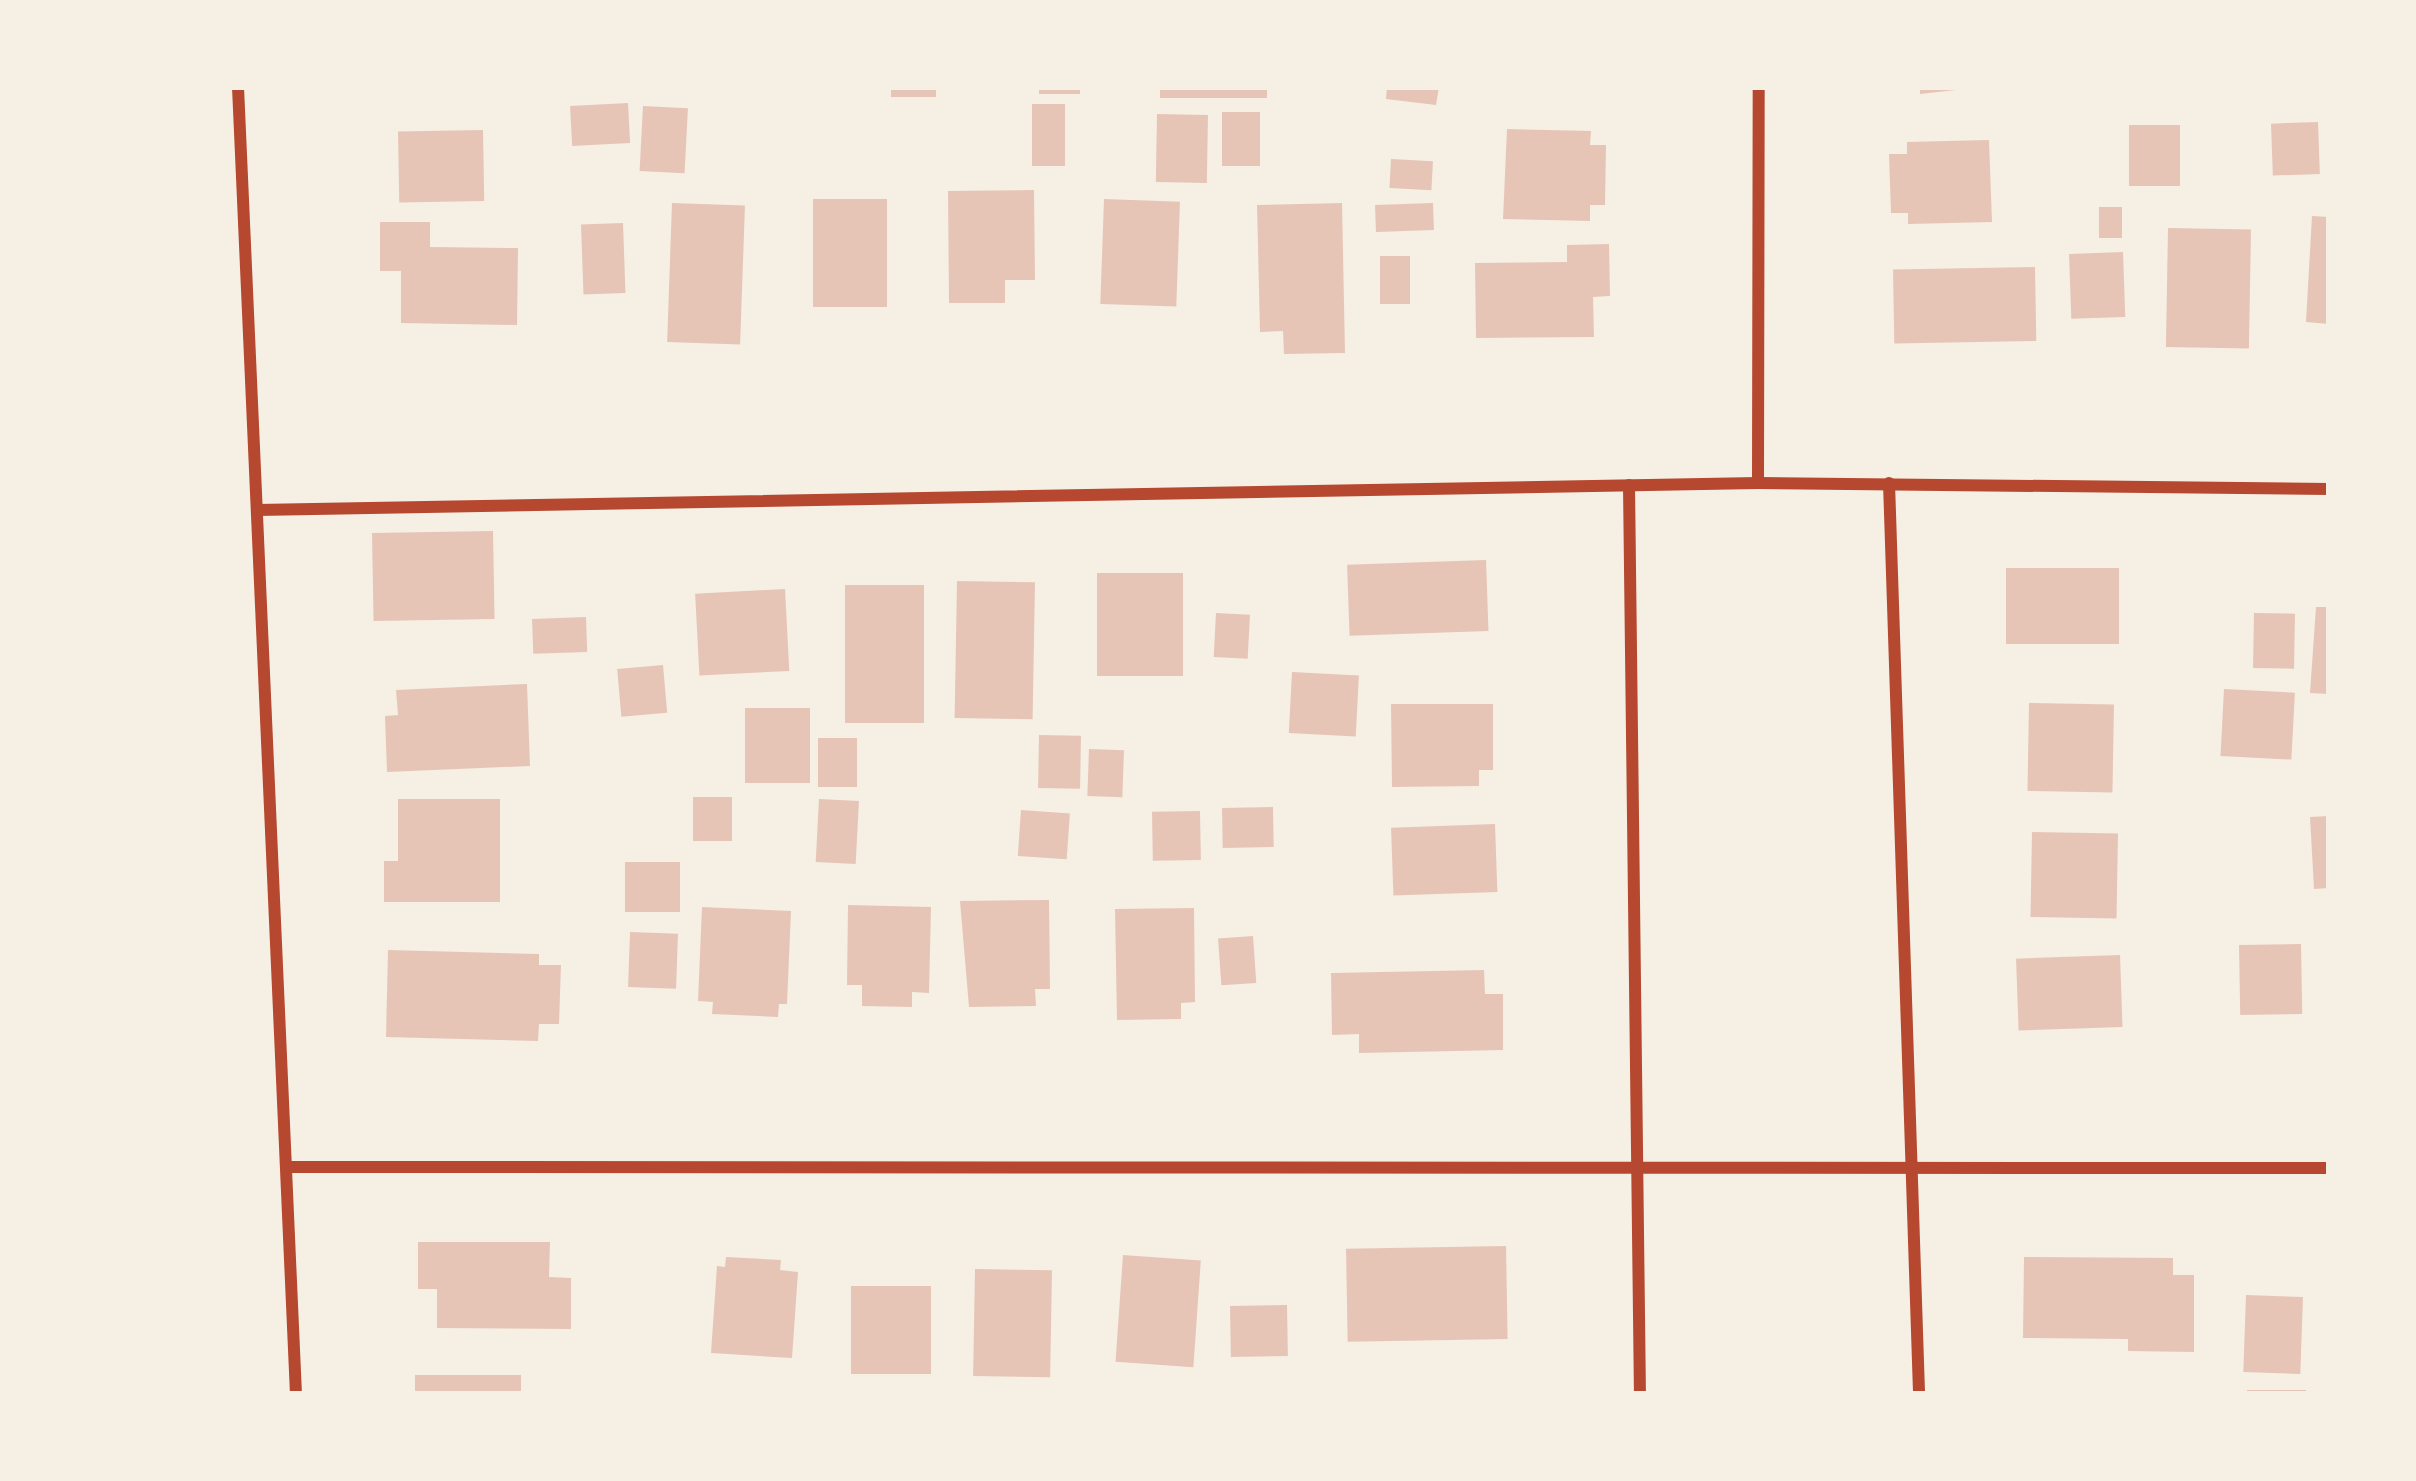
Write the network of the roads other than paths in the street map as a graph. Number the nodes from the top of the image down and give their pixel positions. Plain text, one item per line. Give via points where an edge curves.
1 (238, 87) edge
2 (1760, 87) edge
3 (1758, 483) junction
4 (1889, 483) junction
5 (1629, 485) junction
6 (2329, 489) edge
7 (256, 510) junction
8 (290, 1167) junction
9 (1638, 1168) junction
10 (1916, 1168) junction
11 (2329, 1168) edge
12 (296, 1394) edge
13 (1640, 1394) edge
14 (1919, 1394) edge

1 - 7 street
2 - 3 street
3 - 4 street
3 - 5 street
4 - 6 street
4 - 10 street
5 - 7 street
5 - 9 street
7 - 8 street
8 - 9 street
8 - 12 street
9 - 10 street
9 - 13 street
10 - 11 street
10 - 14 street

